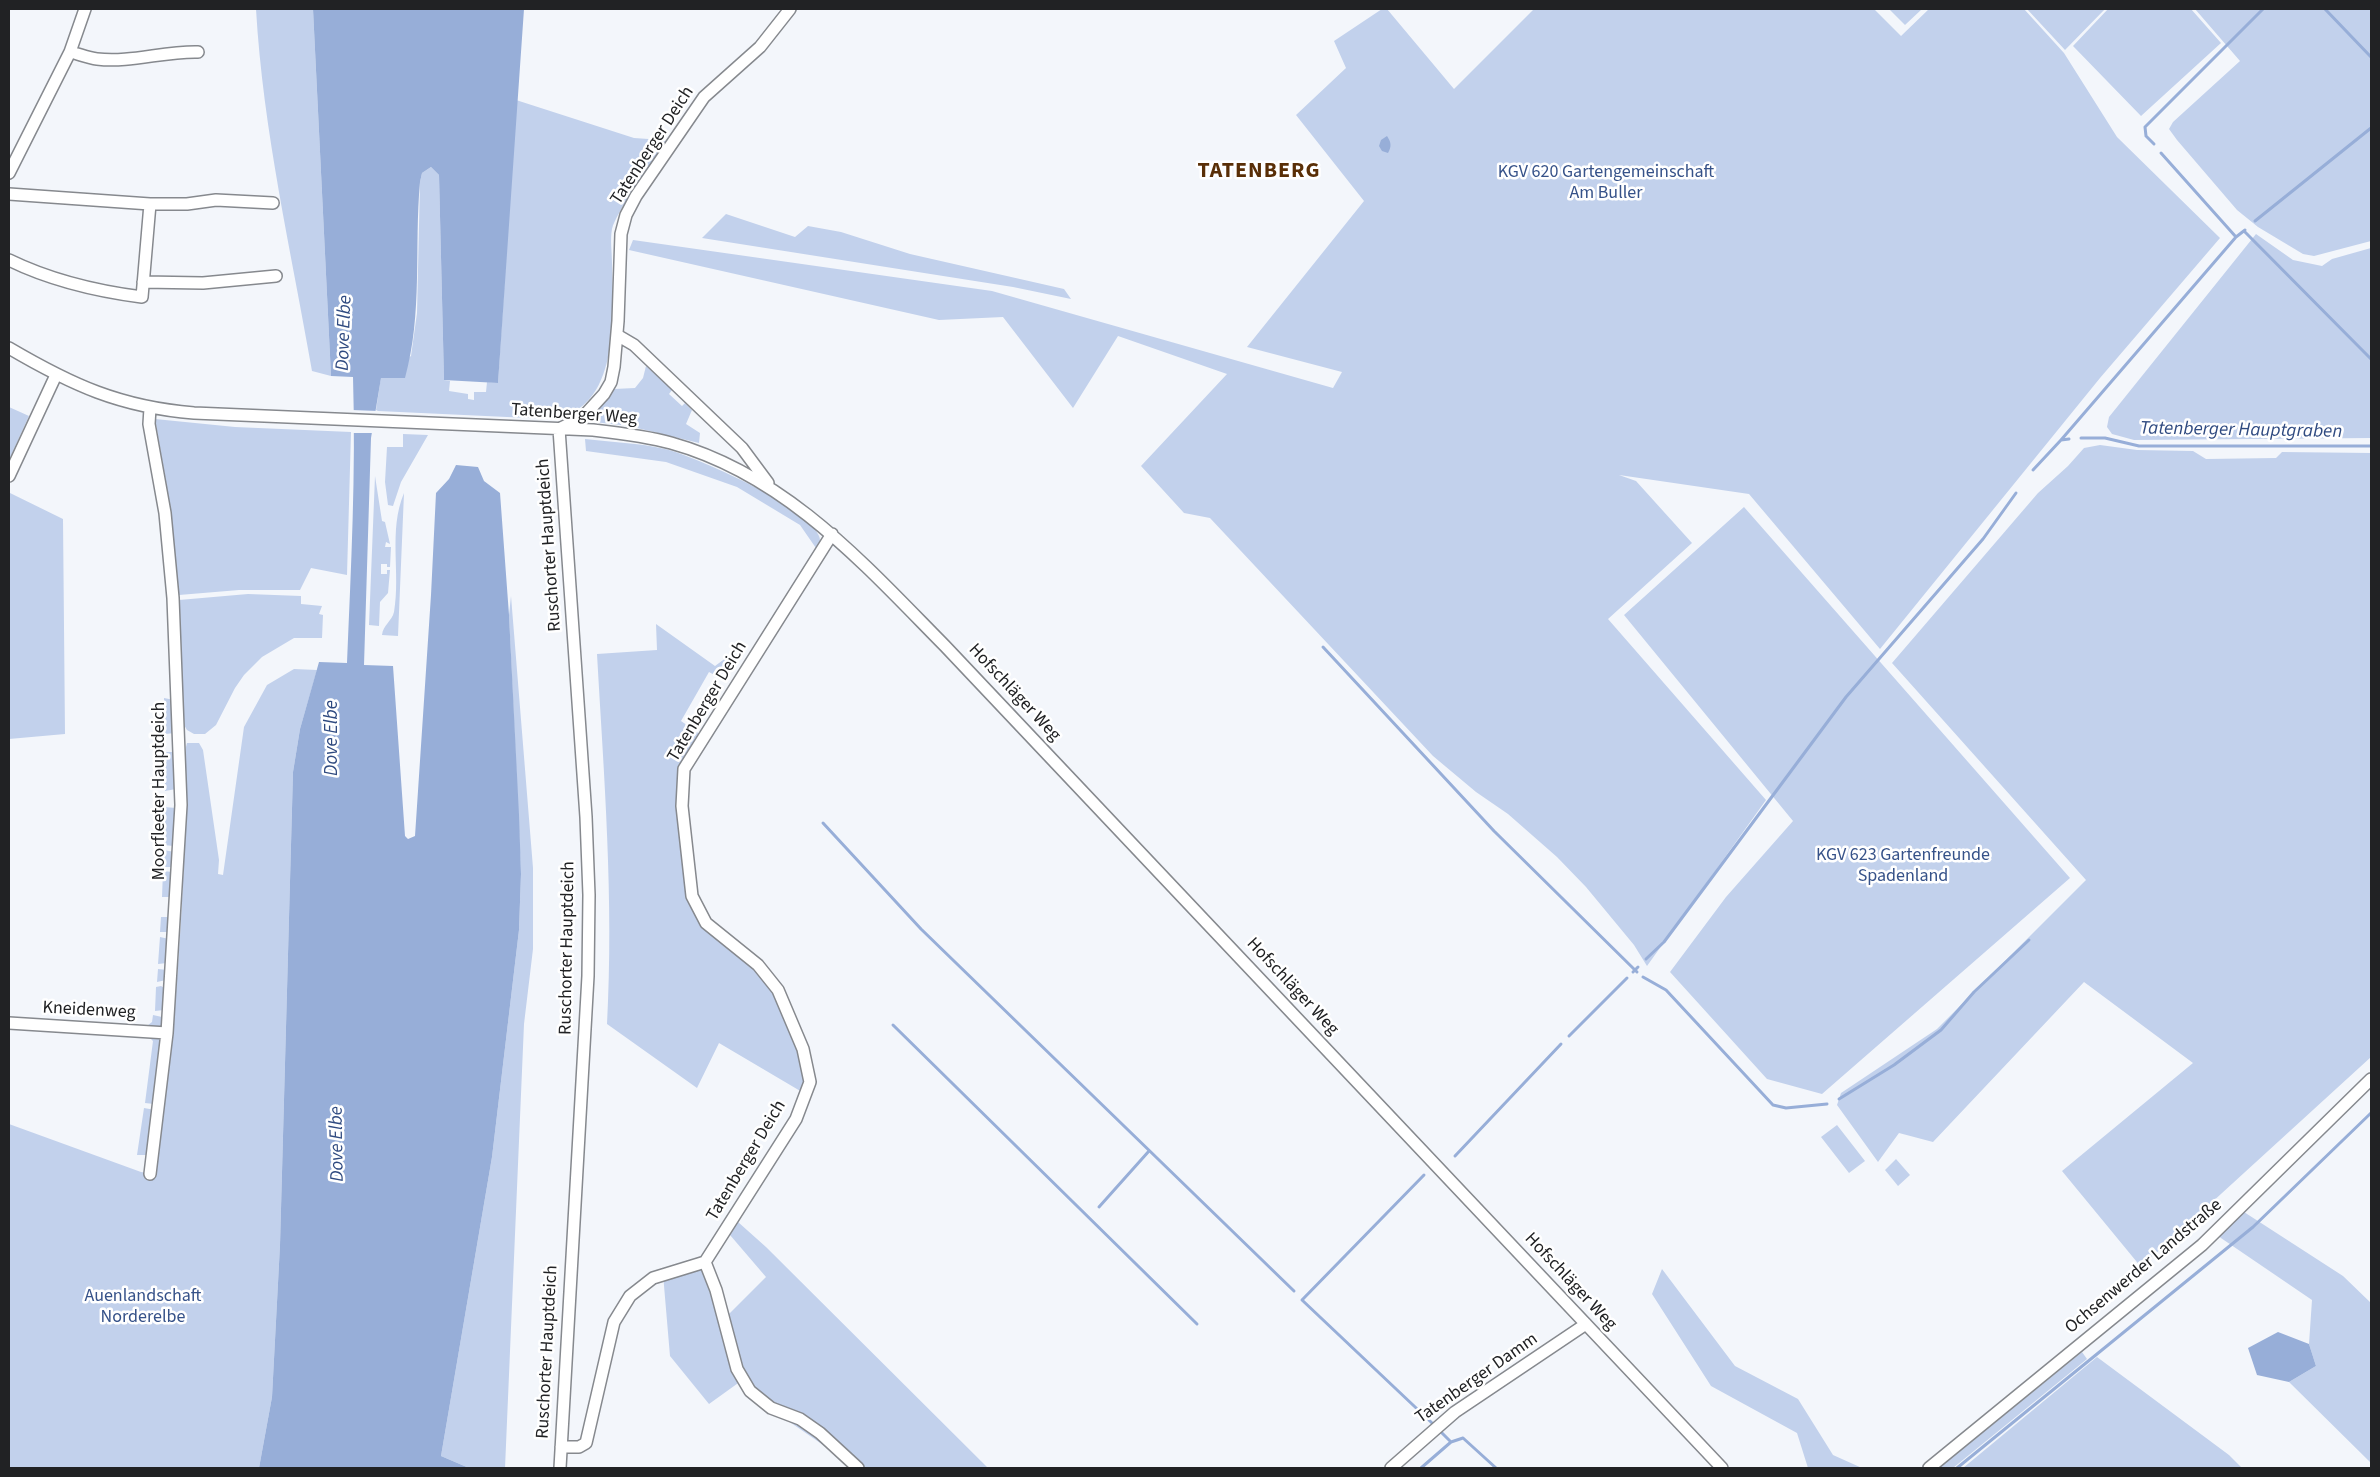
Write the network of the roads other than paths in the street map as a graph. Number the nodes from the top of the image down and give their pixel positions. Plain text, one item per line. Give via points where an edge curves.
1 (76, 9) edge
2 (86, 9) edge
3 (790, 9) edge
4 (80, 25) junction
5 (70, 52) junction
6 (198, 52) dead end
7 (9, 173) edge
8 (9, 194) edge
9 (273, 203) dead end
10 (150, 204) junction
11 (9, 260) edge
12 (276, 276) dead end
13 (143, 282) junction
14 (617, 335) junction
15 (9, 348) edge
16 (56, 376) junction
17 (150, 408) junction
18 (559, 429) junction
19 (9, 476) edge
20 (771, 487) junction
21 (832, 534) junction
22 (9, 1023) edge
23 (167, 1033) junction
24 (2371, 1080) edge
25 (150, 1174) dead end
26 (705, 1262) junction
27 (1586, 1324) junction
28 (561, 1447) junction
29 (560, 1468) edge
30 (858, 1468) edge
31 (1392, 1468) edge
32 (1722, 1468) edge
33 (1929, 1468) edge

1 - 4 street
2 - 4 street
3 - 14 street, Tatenberger Deich via 760,47 704,97 636,196 621,234
4 - 5 street
5 - 6 street via 105,59
5 - 7 street
8 - 10 street
9 - 10 street via 216,200
10 - 13 street
11 - 13 street via 61,282 103,292 142,297
12 - 13 street via 203,283
14 - 18 street, Tatenberger Deich via 611,382 604,394 582,418
14 - 20 street via 634,345 742,448
15 - 16 street
16 - 17 street via 104,396
16 - 19 street
17 - 18 street, Tatenberger Weg via 194,413
17 - 23 street, Moorfleeter Hauptdeich via 149,424 170,553 180,739 180,848
18 - 20 street, Tatenberger Weg via 612,432 671,443 741,469
18 - 28 street, Ruschorter Hauptdeich via 589,895 588,976
20 - 21 street, Tatenberger Weg
21 - 26 street, Tatenberger Deich via 684,769 682,806 692,896 706,924 758,965 778,990 803,1049 810,1082 796,1119
21 - 27 street, Hofschläger Weg via 945,646
22 - 23 street, Kneidenweg
23 - 25 street, Moorfleeter Hauptdeich
24 - 33 street, Ochsenwerder Landstraße via 2202,1245
26 - 28 street via 653,1278 630,1296 614,1322 586,1443 579,1447
26 - 30 street via 716,1290 737,1369 750,1391 771,1408 800,1419 820,1433
27 - 31 street, Tatenberger Damm via 1455,1412
27 - 32 street, Hofschläger Weg
28 - 29 street, Ruschorter Hauptdeich

